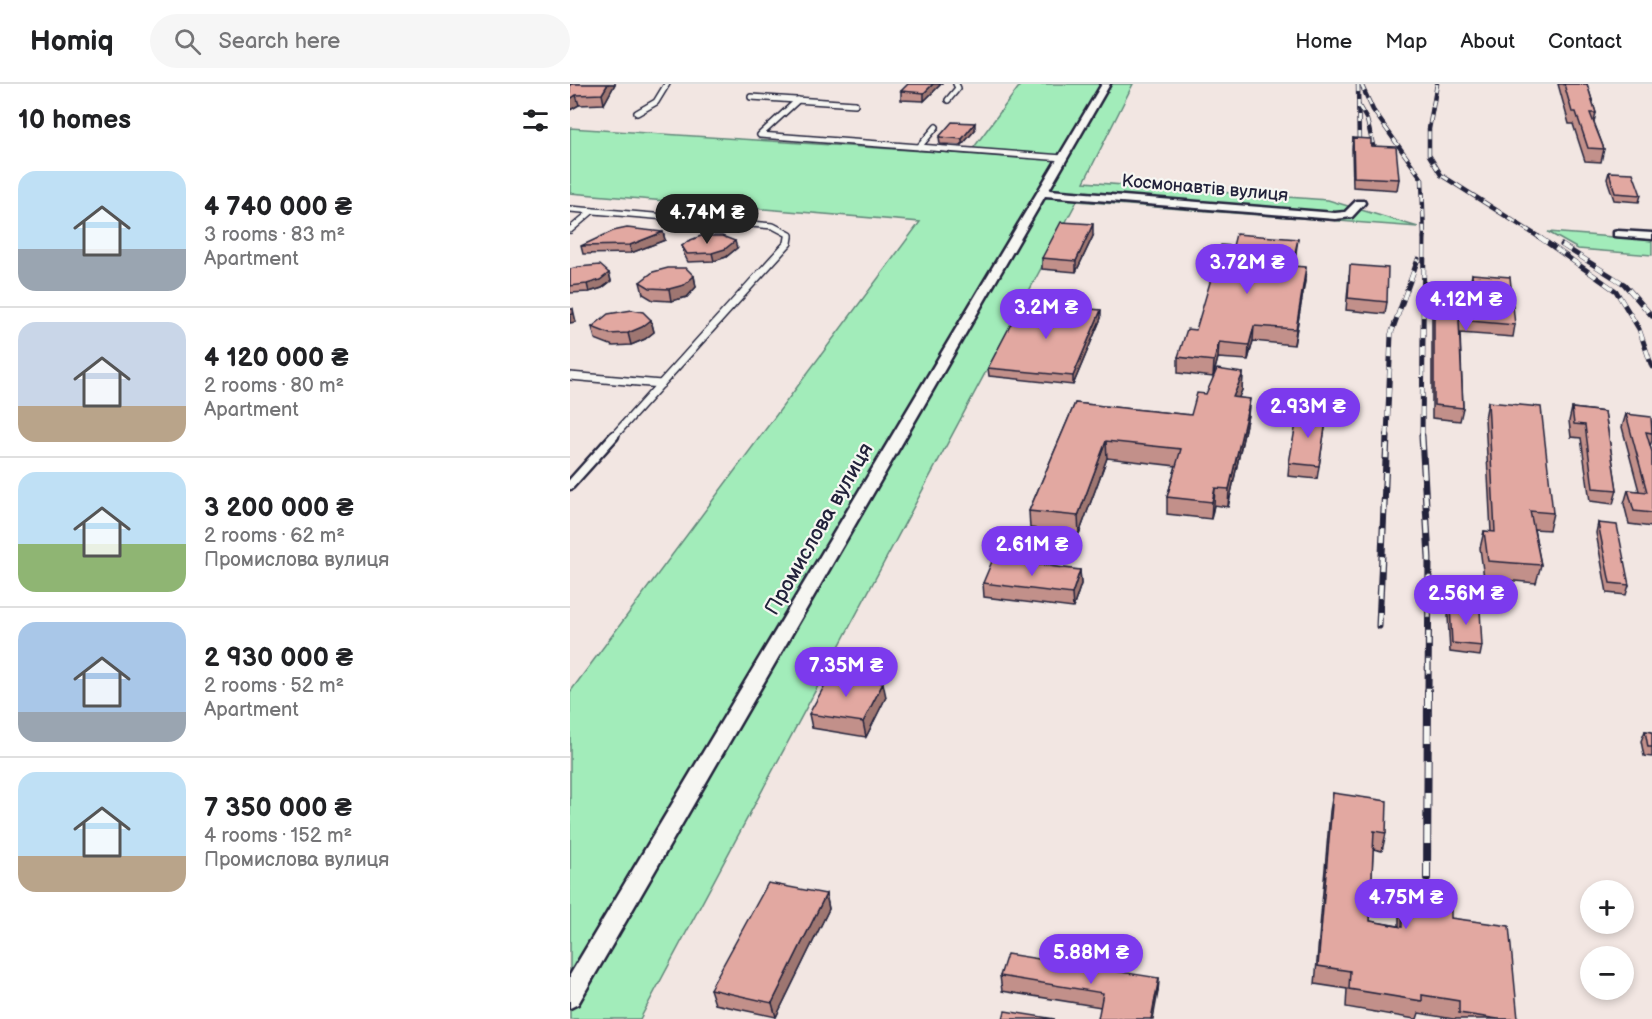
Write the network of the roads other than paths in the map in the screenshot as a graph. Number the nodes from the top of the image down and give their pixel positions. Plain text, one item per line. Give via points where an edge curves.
1 (667, 84) edge
2 (956, 84) edge
3 (1106, 84) edge
4 (751, 97) dead end
5 (798, 100) junction
6 (948, 100) dead end
7 (855, 104) dead end
8 (637, 113) dead end
9 (936, 127) dead end
10 (919, 147) junction
11 (1063, 158) junction
12 (1042, 193) junction
13 (1360, 203) dead end
14 (570, 209) edge
15 (592, 211) junction
16 (570, 230) edge
17 (1618, 234) dead end
18 (1652, 236) edge
19 (570, 376) edge
20 (661, 384) junction
21 (570, 485) edge
22 (570, 997) edge

1 - 8 lane via 663,97
2 - 6 lane via 958,88
3 - 11 street, Промислова вулиця
4 - 5 lane
5 - 7 lane
5 - 10 lane via 759,135
9 - 10 lane
10 - 11 lane
11 - 12 street, Промислова вулиця
12 - 13 street, Космонавтів вулиця via 1335,216 1348,215
12 - 22 street, Промислова вулиця
14 - 15 lane
15 - 16 lane
15 - 20 lane via 773,226 790,235 788,243
17 - 18 street
19 - 20 lane
20 - 21 lane

